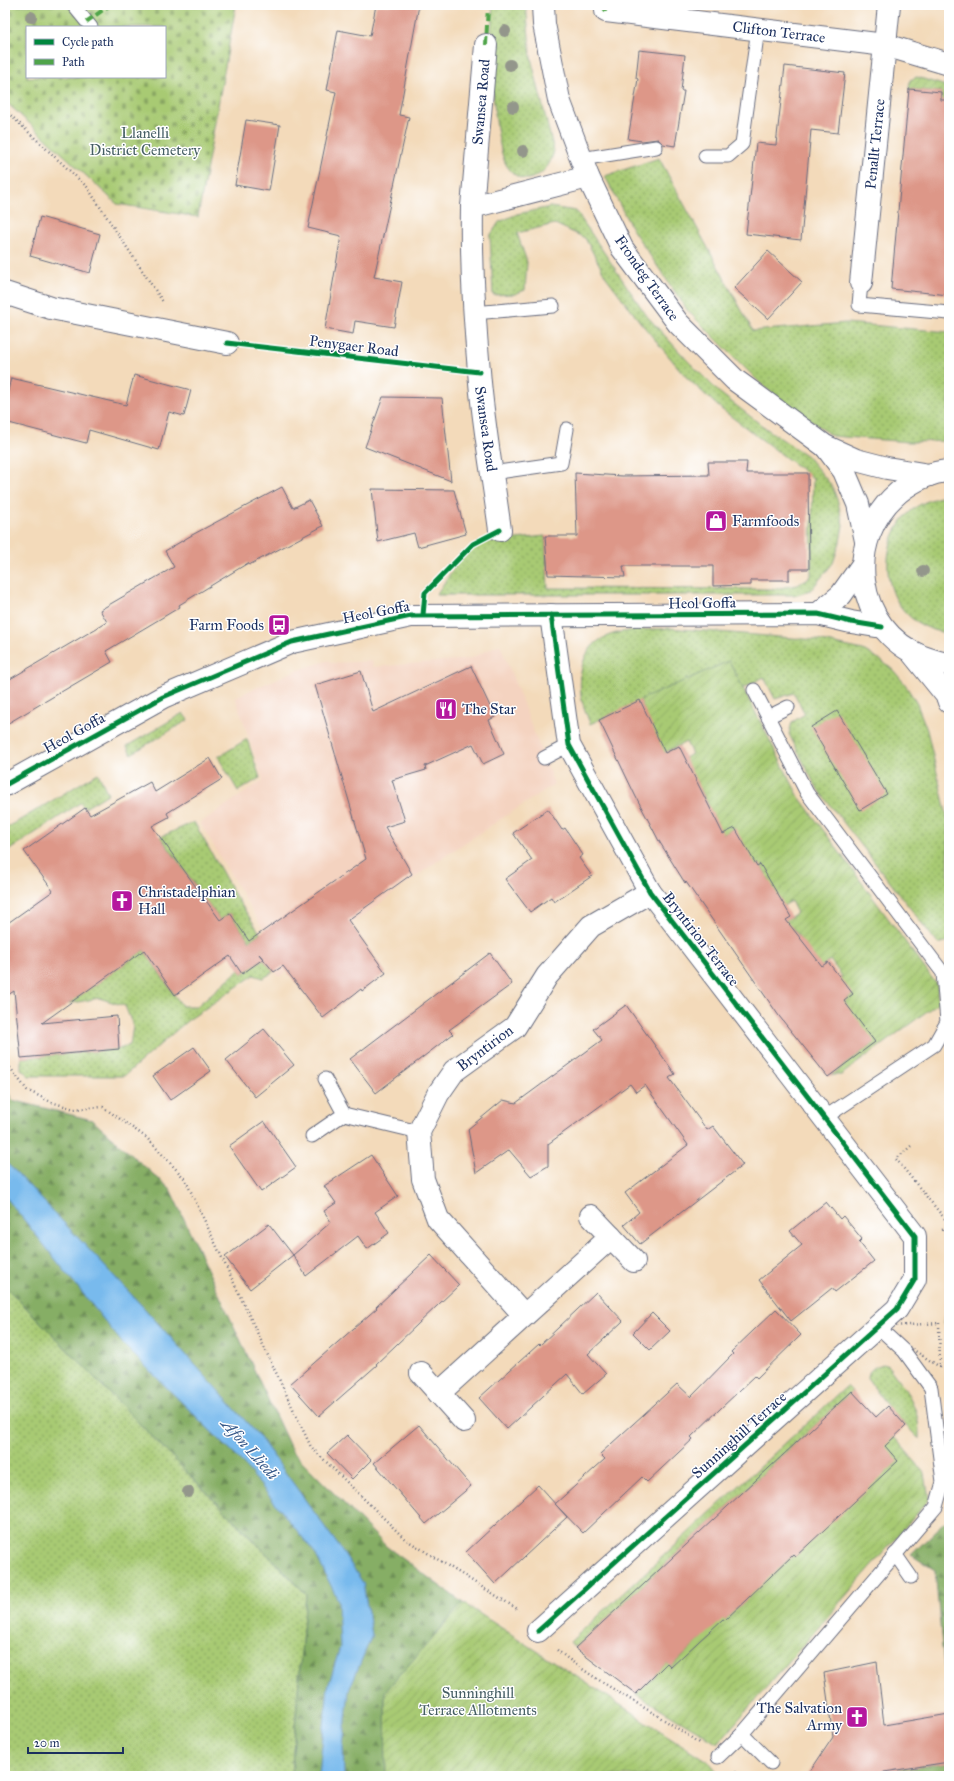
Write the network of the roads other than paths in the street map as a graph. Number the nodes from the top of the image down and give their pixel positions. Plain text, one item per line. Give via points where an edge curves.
1 (73, 5) edge
2 (543, 5) edge
3 (889, 5) edge
4 (606, 11) dead end
5 (682, 12) edge
6 (90, 26) edge
7 (758, 29) junction
8 (486, 44) dead end
9 (885, 45) junction
10 (949, 64) edge
11 (656, 147) dead end
12 (705, 156) dead end
13 (584, 168) junction
14 (472, 207) junction
15 (862, 283) joint
16 (5, 293) edge
17 (553, 306) dead end
18 (474, 313) junction
19 (949, 313) edge
20 (228, 343) dead end
21 (567, 428) dead end
22 (825, 446) junction
23 (492, 473) junction
24 (939, 473) edge
25 (500, 530) dead end
26 (866, 541) junction
27 (863, 564) junction
28 (818, 614) junction
29 (552, 615) junction
30 (882, 627) junction
31 (911, 652) junction
32 (949, 664) edge
33 (754, 690) dead end
34 (949, 702) edge
35 (788, 707) dead end
36 (768, 717) junction
37 (569, 745) junction
38 (544, 758) dead end
39 (5, 785) edge
40 (650, 892) junction
41 (325, 1079) dead end
42 (344, 1114) junction
43 (824, 1118) junction
44 (419, 1132) junction
45 (312, 1136) dead end
46 (591, 1216) dead end
47 (915, 1236) joint
48 (611, 1237) junction
49 (634, 1261) dead end
50 (524, 1315) junction
51 (878, 1327) junction
52 (421, 1373) dead end
53 (439, 1393) junction
54 (464, 1421) dead end
55 (896, 1554) junction
56 (911, 1577) dead end
57 (538, 1631) road end
58 (742, 1734) junction
59 (718, 1757) road end
60 (771, 1763) dead end

1 - 6 lane
2 - 13 street, Frondeg Terrace via 544,24 559,100
3 - 9 street, Penallt Terrace
4 - 5 street, Clifton Terrace
5 - 7 street, Clifton Terrace
7 - 9 street, Clifton Terrace
7 - 12 lane via 742,144 728,156
8 - 14 street, Swansea Road
9 - 10 street, Clifton Terrace
9 - 15 street, Penallt Terrace
11 - 13 lane
13 - 14 street
13 - 22 street, Frondeg Terrace via 622,248 678,323 735,380
14 - 18 street, Swansea Road
15 - 19 lane via 859,305
16 - 20 street via 51,308
17 - 18 lane
18 - 23 street, Swansea Road
21 - 23 lane via 561,463
22 - 24 street, Frondeg Terrace via 856,460 887,468
22 - 26 street, Frondeg Terrace via 844,471 858,504
23 - 25 street, Swansea Road
24 - 26 street via 908,485 890,500 875,519
26 - 27 street
27 - 28 street via 841,595
27 - 30 street via 864,587 871,608
28 - 29 street, Heol Goffa
28 - 30 street, Heol Goffa
29 - 37 street, Bryntirion Terrace
29 - 39 street, Heol Goffa via 411,616 292,642 163,697
30 - 31 street
31 - 32 street via 940,664
31 - 34 street via 947,696
33 - 36 lane
35 - 36 lane
36 - 43 lane via 807,792 944,973 947,1022 934,1045
37 - 38 lane
37 - 40 street, Bryntirion Terrace
40 - 43 street, Bryntirion Terrace
40 - 44 street, Bryntirion via 590,926 547,976 515,1027 454,1071 438,1094
41 - 42 lane
42 - 44 lane
42 - 45 lane
43 - 47 street, Bryntirion Terrace
44 - 50 street via 423,1179 438,1219
46 - 48 street
47 - 51 street, Sunninghill Terrace via 915,1279 897,1309
48 - 49 street
48 - 50 street
50 - 53 street
51 - 55 lane via 904,1351 931,1388 943,1482 936,1506
51 - 57 street, Sunninghill Terrace
52 - 53 street
53 - 54 street
55 - 56 lane
55 - 58 lane
58 - 59 lane
58 - 60 lane

